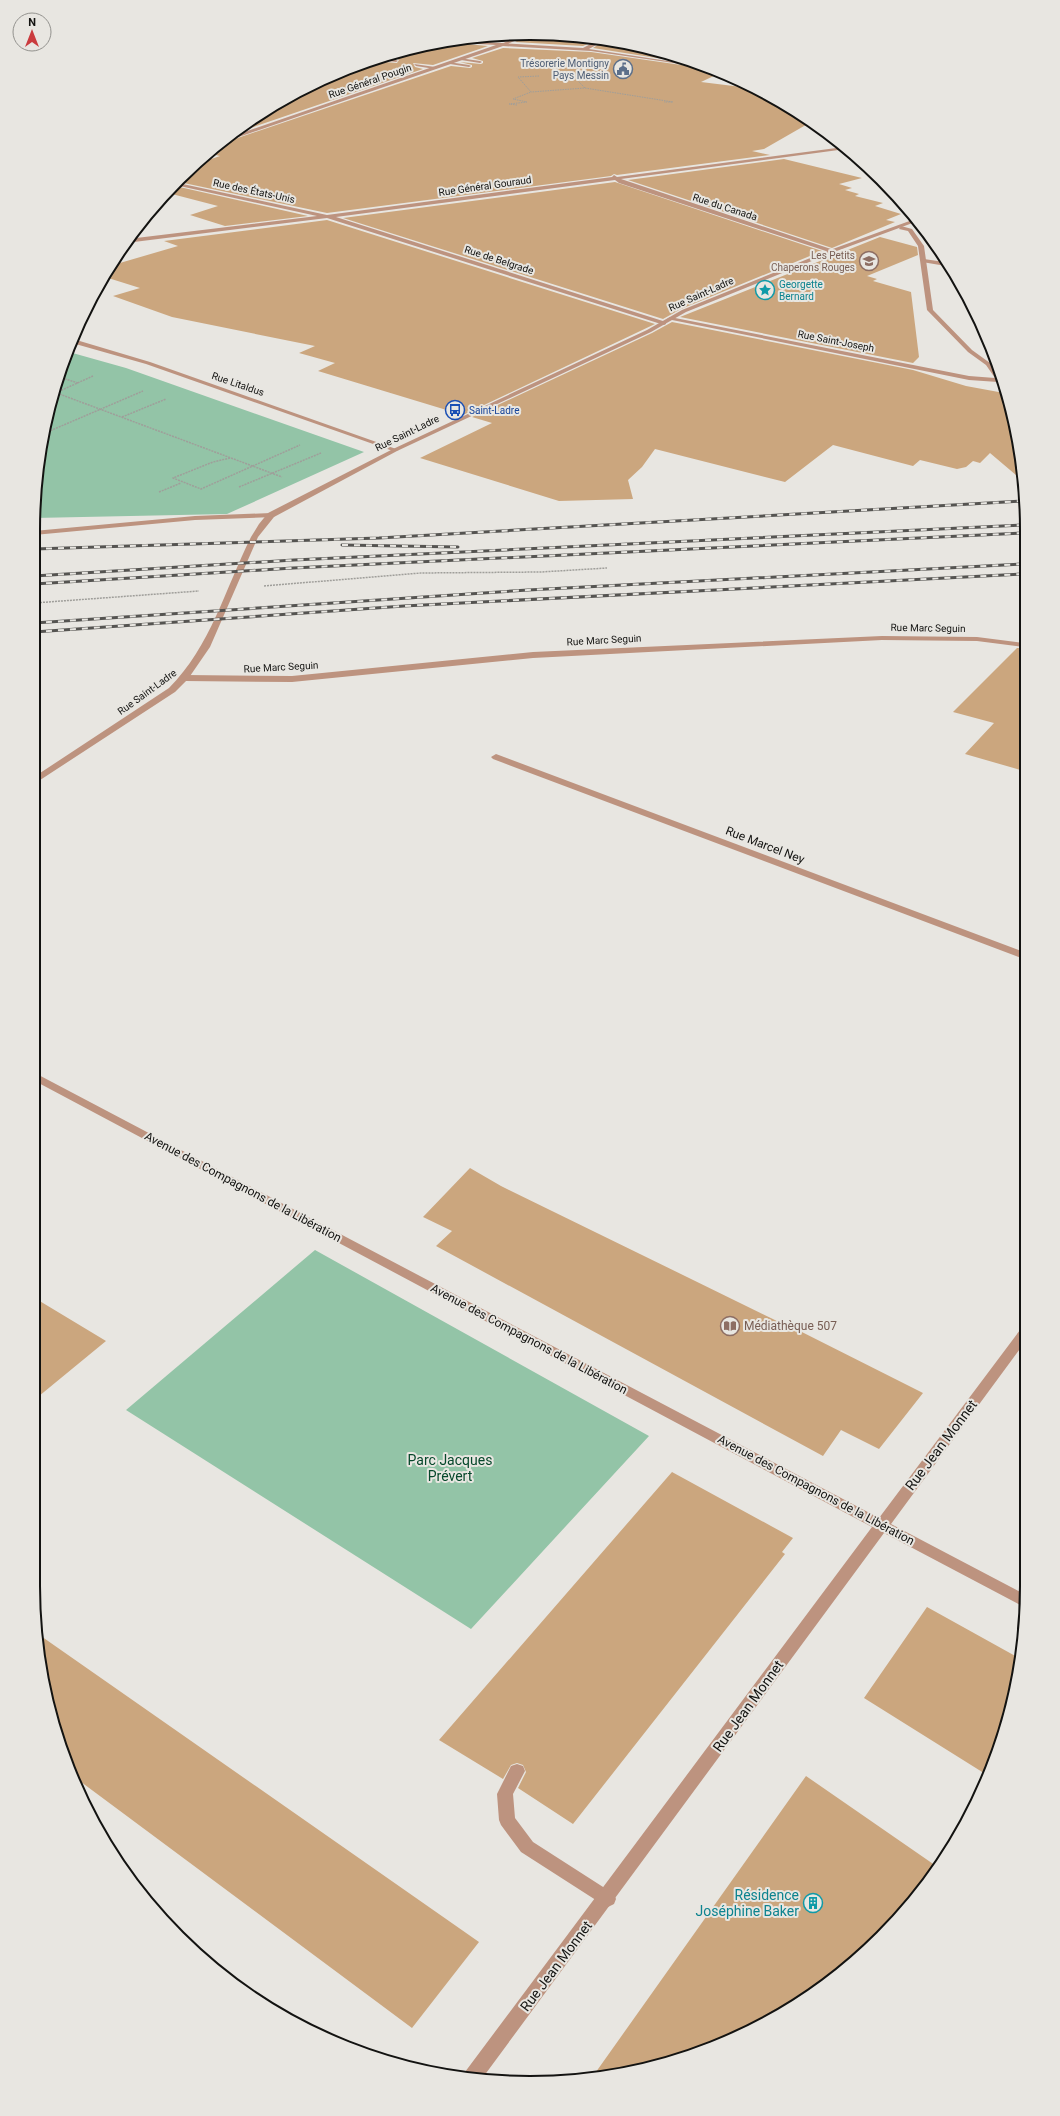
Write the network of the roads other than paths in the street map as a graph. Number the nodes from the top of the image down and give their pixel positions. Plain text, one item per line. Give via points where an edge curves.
1 (512, 41) edge
2 (475, 43) edge
3 (594, 44) edge
4 (501, 45) junction
5 (583, 50) junction
6 (658, 57) edge
7 (461, 59) junction
8 (654, 59) junction
9 (391, 60) edge
10 (396, 61) dead end
11 (480, 62) dead end
12 (450, 63) junction
13 (678, 63) edge
14 (416, 64) dead end
15 (469, 66) dead end
16 (435, 68) junction
17 (239, 136) edge
18 (837, 149) edge
19 (614, 177) junction
20 (183, 185) edge
21 (328, 216) junction
22 (911, 223) edge
23 (901, 228) junction
24 (135, 240) edge
25 (832, 251) junction
26 (924, 261) junction
27 (940, 263) edge
28 (670, 319) junction
29 (664, 322) junction
30 (77, 342) edge
31 (995, 374) edge
32 (997, 381) edge
33 (395, 450) junction
34 (270, 515) junction
35 (40, 532) edge
36 (1020, 645) edge
37 (185, 678) junction
38 (496, 758) dead end
39 (40, 777) edge
40 (1020, 954) edge
41 (40, 1078) edge
42 (1020, 1340) edge
43 (881, 1524) junction
44 (1020, 1599) edge
45 (517, 1771) dead end
46 (608, 1899) junction
47 (475, 2073) edge

1 - 4 street, Rue Général Pougin
2 - 4 street
3 - 5 street
4 - 5 street
4 - 7 street, Rue Général Pougin
5 - 8 street
6 - 8 street
7 - 11 street
7 - 12 street, Rue Général Pougin
8 - 13 street
9 - 10 street
12 - 15 street
12 - 16 street, Rue Général Pougin
14 - 16 street
16 - 17 street, Rue Général Pougin
18 - 19 street, Rue Général Gouraud
19 - 21 street, Rue Général Gouraud
19 - 25 street, Rue du Canada via 621,182
20 - 21 street, Rue des États-Unis
21 - 24 street, Rue Général Gouraud
21 - 29 street, Rue de Belgrade
22 - 23 street, Rue Saint-Ladre
23 - 25 street, Rue Saint-Ladre
23 - 26 street via 910,230 921,246
25 - 28 street, Rue Saint-Ladre
26 - 27 street
26 - 31 street via 930,310 970,351 988,364
28 - 29 street, Rue Saint-Ladre
28 - 32 street, Rue Saint-Joseph via 969,378
29 - 33 street, Rue Saint-Ladre
30 - 33 street, Rue Litaldus via 148,363
33 - 34 street, Rue Saint-Ladre
34 - 35 street via 195,518
34 - 37 street, Rue Saint-Ladre via 256,532 198,662
36 - 37 street, Rue Marc Seguin via 976,640 859,639 533,655 292,679
37 - 39 street, Rue Saint-Ladre via 162,697
38 - 40 street, Rue Marcel Ney
41 - 43 street, Avenue des Compagnons de la Libération
42 - 43 street, Rue Jean Monnet
43 - 44 street, Avenue des Compagnons de la Libération
43 - 46 street, Rue Jean Monnet
45 - 46 street via 505,1794 507,1820 527,1848
46 - 47 street, Rue Jean Monnet

